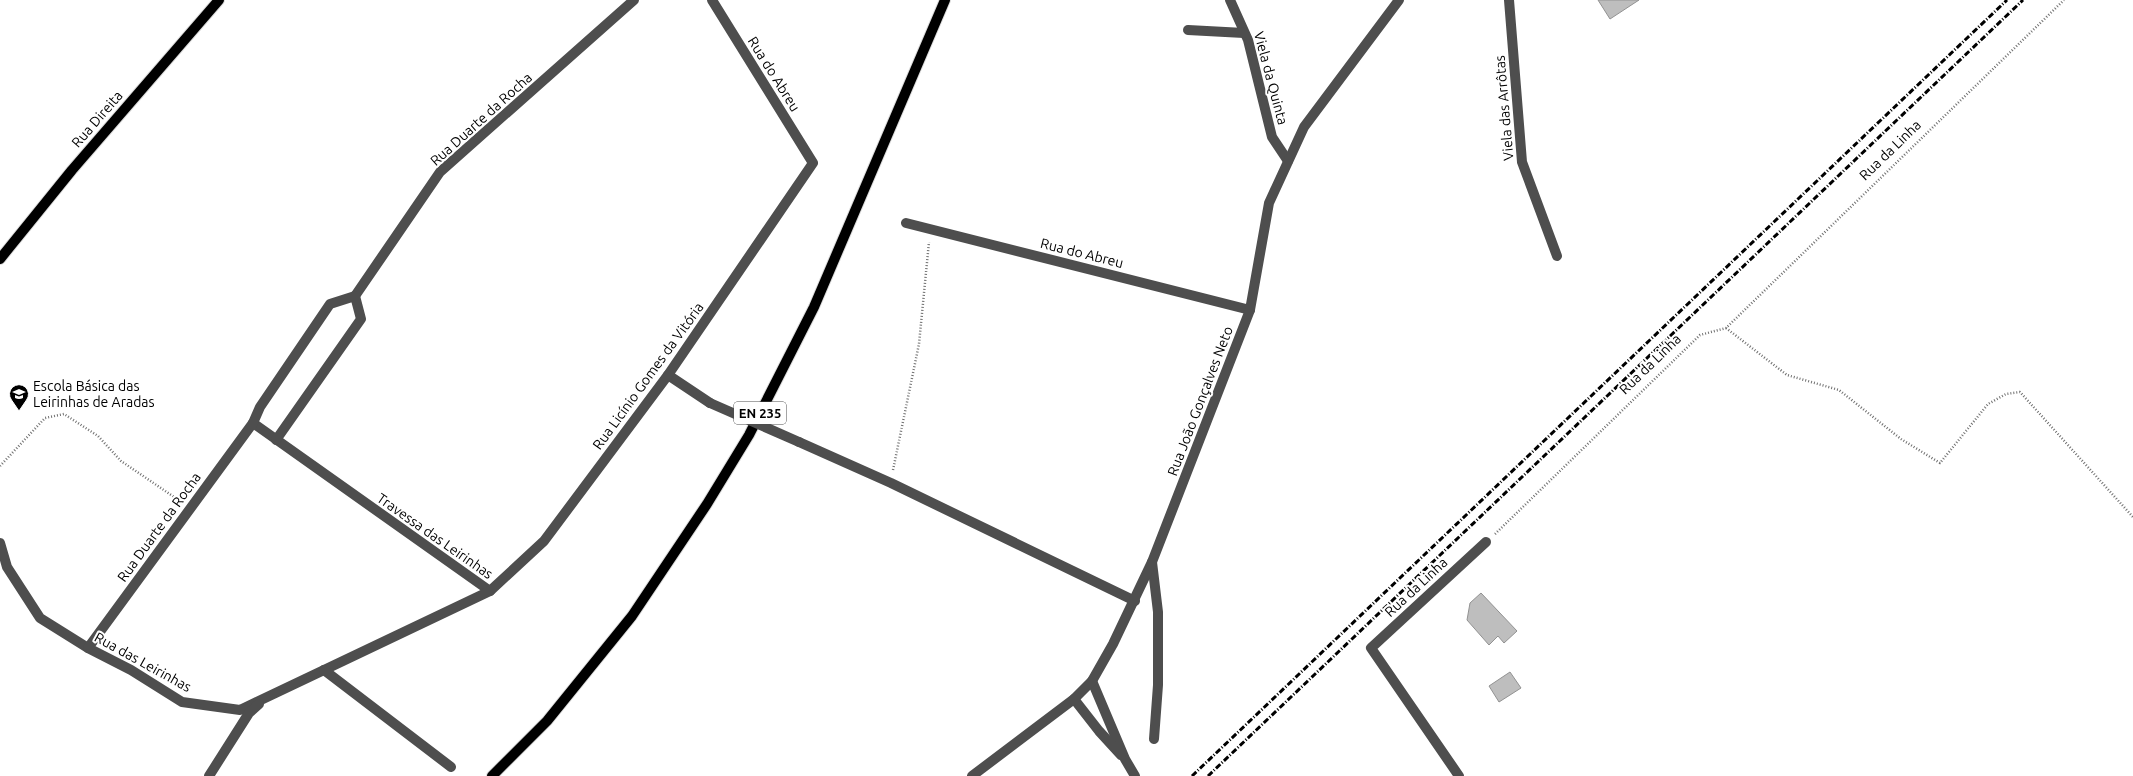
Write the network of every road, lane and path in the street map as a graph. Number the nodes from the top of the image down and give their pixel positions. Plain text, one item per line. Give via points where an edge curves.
1 (219, 0) edge
2 (634, 0) edge
3 (712, 0) edge
4 (945, 0) edge
5 (1230, 0) edge
6 (1399, 0) edge
7 (1509, 0) edge
8 (2064, 0) edge
9 (1188, 30) dead end
10 (1244, 33) junction
11 (1288, 160) junction
12 (813, 163) joint
13 (906, 223) dead end
14 (931, 229) junction
15 (1557, 256) dead end
16 (0, 259) edge
17 (355, 296) junction
18 (1250, 310) junction
19 (1726, 328) junction
20 (668, 375) junction
21 (253, 423) junction
22 (276, 440) junction
23 (0, 466) edge
24 (891, 483) junction
25 (190, 508) junction
26 (2133, 517) edge
27 (1486, 542) joint
28 (0, 543) edge
29 (1152, 562) junction
30 (490, 590) junction
31 (1135, 601) junction
32 (88, 648) junction
33 (324, 670) junction
34 (1092, 681) junction
35 (265, 698) junction
36 (1074, 699) junction
37 (1154, 739) dead end
38 (1125, 759) junction
39 (451, 767) dead end
40 (209, 776) edge
41 (492, 776) edge
42 (972, 776) edge
43 (1135, 776) edge
44 (1459, 776) edge

1 - 16 main road, Rua Direita via 72,170
2 - 17 street, Rua Duarte da Rocha via 440,172
3 - 12 street, Rua do Abreu
4 - 41 main road, EN 235 via 814,307 749,435 708,504 632,616 547,721
5 - 10 street, Viela da Quinta
6 - 11 street, Rua João Gonçalves Neto via 1304,127
7 - 15 street, Viela das Arrôtas via 1522,162
8 - 19 path, Rua da Linha
9 - 10 street
10 - 11 street, Viela da Quinta via 1272,137
11 - 18 street, Rua João Gonçalves Neto via 1269,203
12 - 20 street, Rua Licínio Gomes da Vitória
13 - 14 street, Rua do Abreu
14 - 18 street, Rua do Abreu
14 - 24 path via 920,344
17 - 21 street, Rua Duarte da Rocha via 330,304 260,407
17 - 22 street via 361,319
18 - 29 street, Rua João Gonçalves Neto
19 - 26 path via 1787,375 1839,390 1901,439 1940,463 1988,404 2006,394 2020,392
19 - 27 path, Rua da Linha via 1700,335
20 - 24 street, bridge via 710,403
20 - 30 street, Rua Licínio Gomes da Vitória via 544,541
21 - 22 street, Travessa das Leirinhas
21 - 25 street, Rua Duarte da Rocha
22 - 30 street, Travessa das Leirinhas
23 - 25 path via 45,418 64,414 98,436 121,461
24 - 31 street
25 - 32 street, Rua Duarte da Rocha
27 - 44 street, Rua da Linha via 1371,648
28 - 32 street, Rua das Leirinhas via 7,567 40,618
29 - 31 street, Rua João Gonçalves Neto
29 - 37 street via 1158,612 1158,685
30 - 33 street, Travessa das Leirinhas
31 - 34 street, Rua João Gonçalves Neto
32 - 35 street, Rua das Leirinhas via 131,670 182,702 240,710
33 - 35 street, Rua das Leirinhas
33 - 39 street
34 - 36 street, Rua João Gonçalves Neto
34 - 38 street
35 - 40 street via 249,713
36 - 38 street
36 - 42 street, Rua João Gonçalves Neto
38 - 43 street

